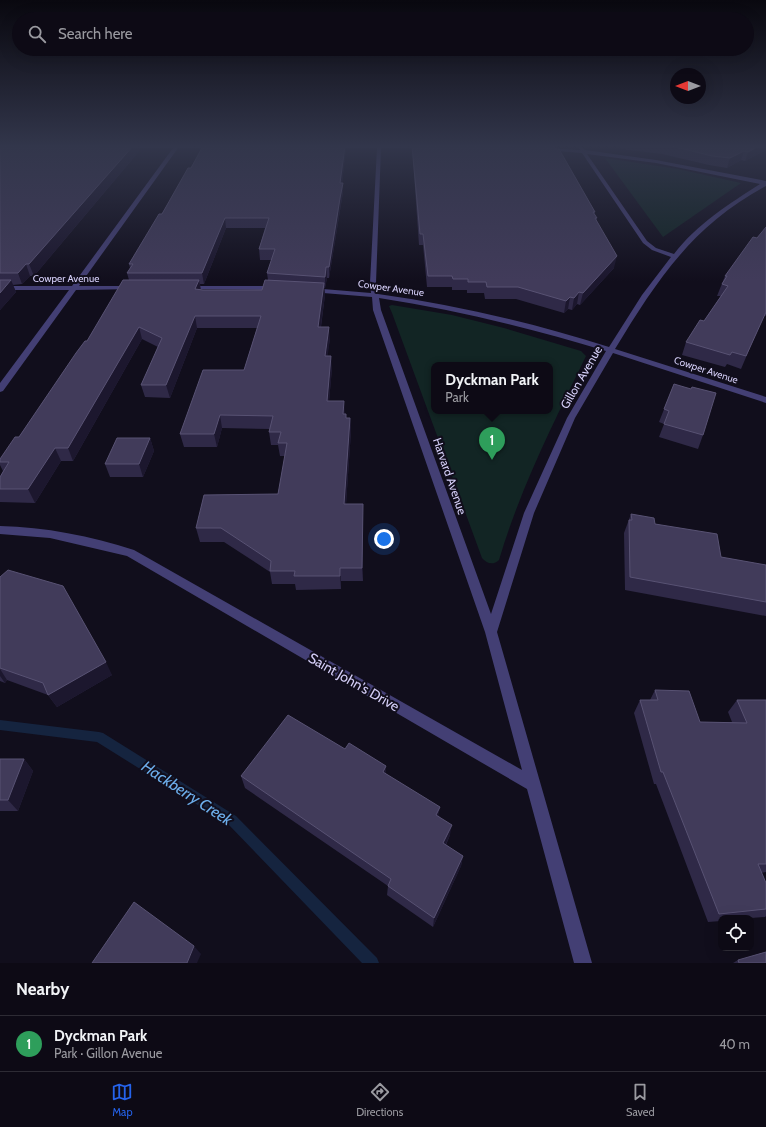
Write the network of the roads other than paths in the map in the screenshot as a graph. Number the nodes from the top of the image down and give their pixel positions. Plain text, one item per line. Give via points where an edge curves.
1 (144, 191) edge
2 (377, 191) edge
3 (610, 191) edge
4 (754, 191) edge
5 (674, 256) junction
6 (0, 288) edge
7 (74, 288) junction
8 (142, 288) edge
9 (181, 288) edge
10 (284, 289) edge
11 (300, 289) edge
12 (375, 295) junction
13 (610, 351) junction
14 (0, 389) edge
15 (766, 400) edge
16 (0, 530) edge
17 (491, 632) junction
18 (534, 785) junction
19 (583, 963) edge

1 - 7 street
2 - 12 street, Harvard Avenue via 373,283
3 - 5 street via 645,242 654,249
4 - 5 street, Gillon Avenue via 716,215
5 - 13 street, Gillon Avenue via 644,296
6 - 7 street, Cowper Avenue
7 - 8 street, Cowper Avenue
7 - 14 street
9 - 10 street
11 - 12 street, Cowper Avenue
12 - 13 street, Cowper Avenue via 467,311
12 - 17 street, Harvard Avenue via 377,310
13 - 15 street, Cowper Avenue
13 - 17 street, Gillon Avenue via 571,418 529,513
16 - 18 street, Saint John's Drive via 70,536 130,553
17 - 18 street, Harvard Avenue
18 - 19 street

